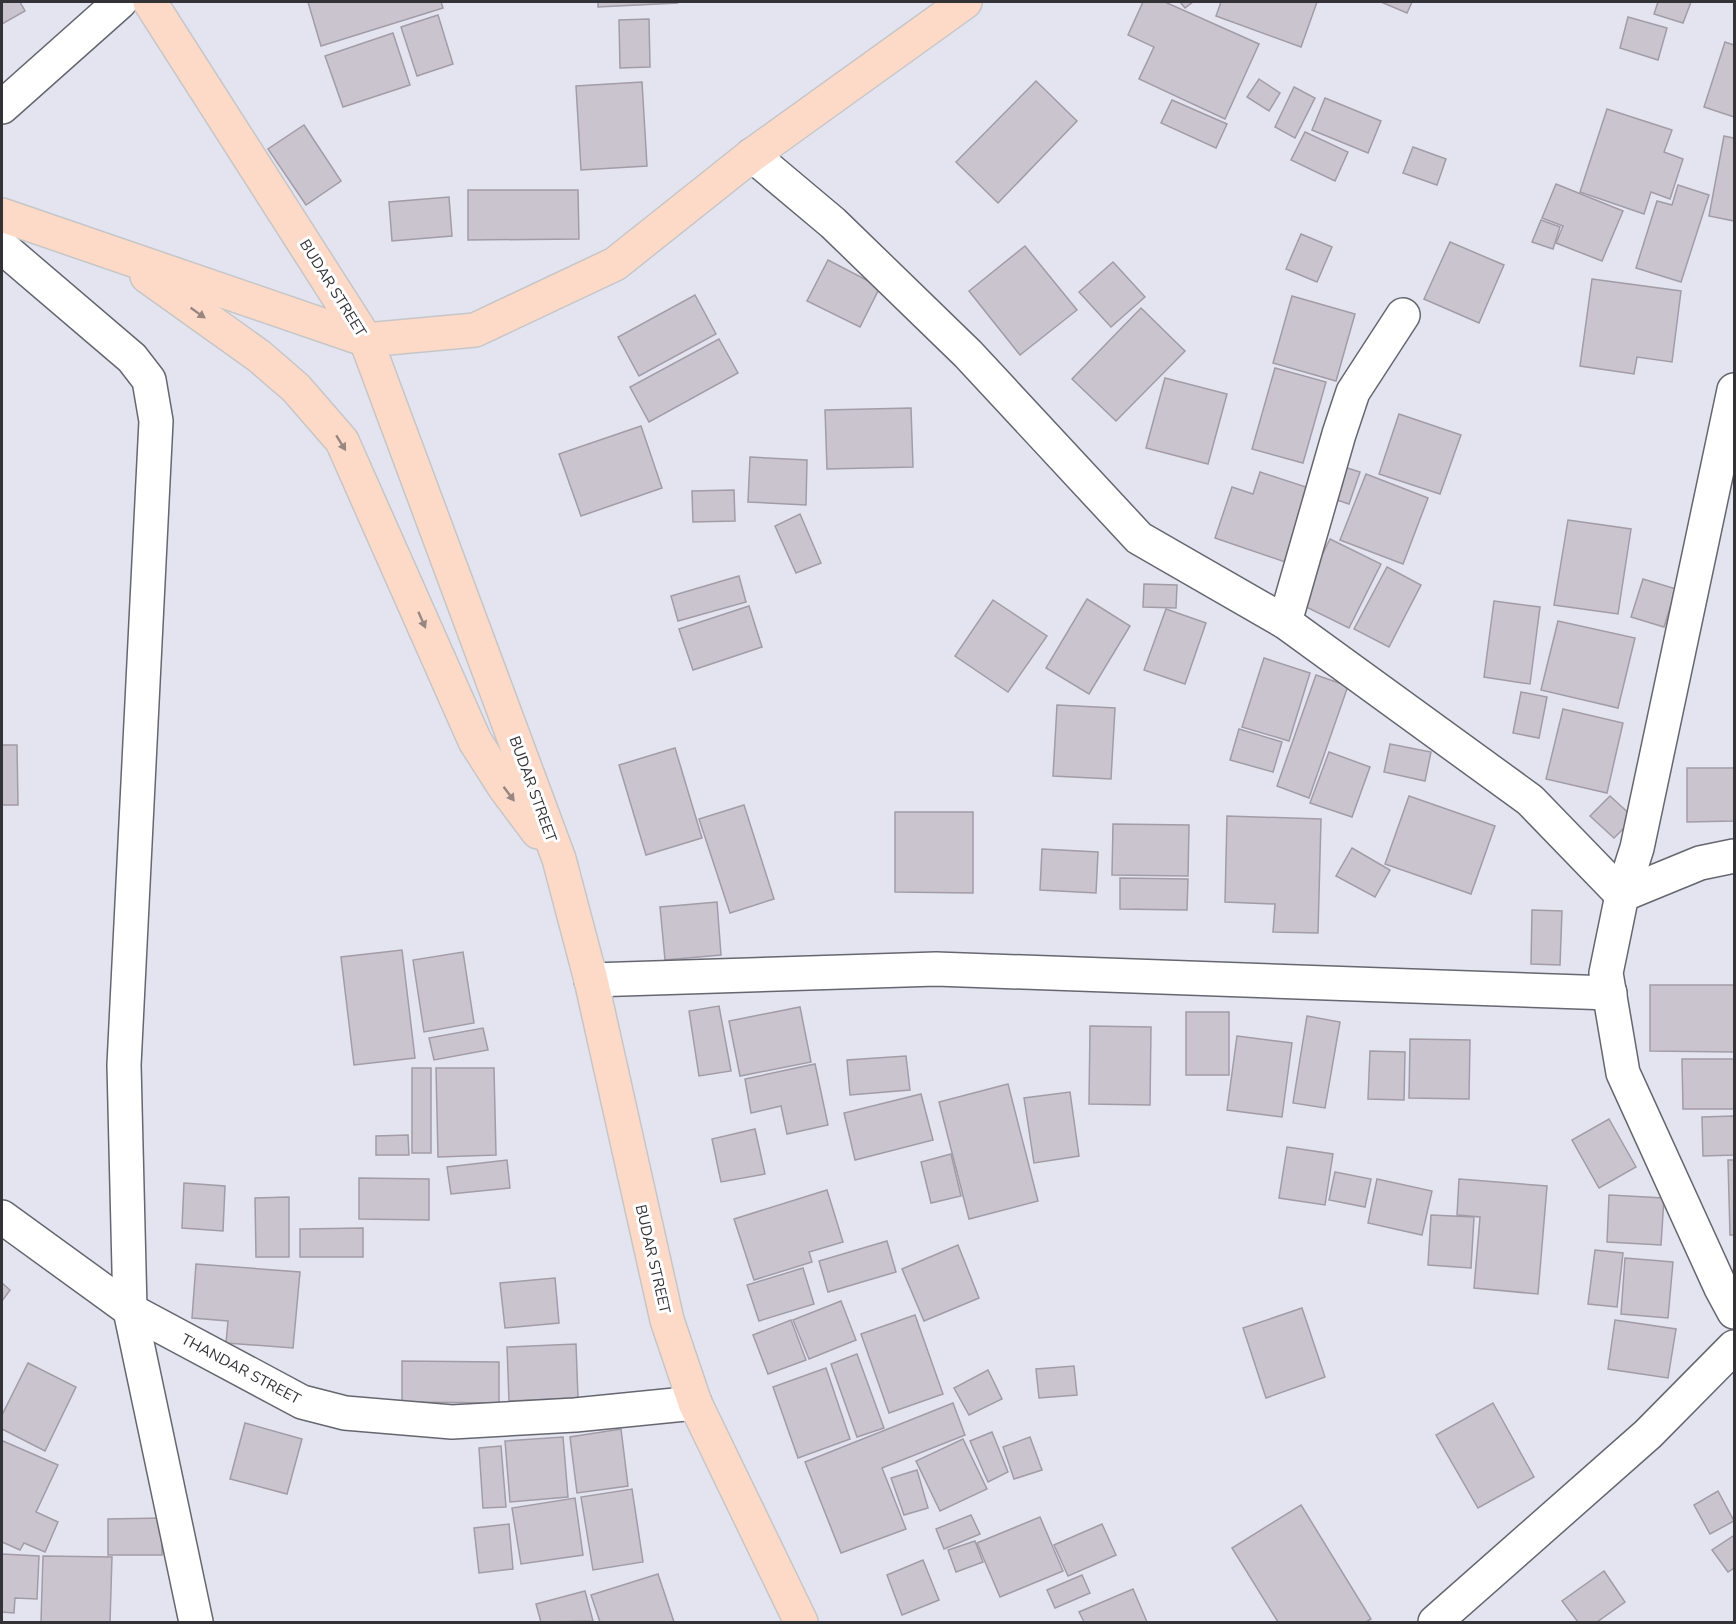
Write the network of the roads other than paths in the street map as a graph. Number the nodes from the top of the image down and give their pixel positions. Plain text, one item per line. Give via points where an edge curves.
1 (120, 2) edge
2 (150, 2) edge
3 (965, 2) edge
4 (2, 108) edge
5 (752, 155) junction
6 (2, 215) edge
7 (2, 247) edge
8 (116, 254) junction
9 (1403, 315) dead end
10 (366, 340) junction
11 (1734, 390) edge
12 (1285, 622) junction
13 (1734, 856) edge
14 (559, 860) junction
15 (1622, 895) junction
16 (591, 980) junction
17 (1610, 993) junction
18 (2, 1217) edge
19 (130, 1310) junction
20 (1734, 1312) edge
21 (1734, 1347) edge
22 (695, 1403) junction
23 (196, 1623) edge
24 (801, 1623) edge
25 (1435, 1623) edge

1 - 4 street
2 - 10 main road, BUDAR STREET
3 - 5 main road
5 - 10 main road via 615,264 475,330
5 - 12 street via 833,223 968,354 1139,538
6 - 8 main road
7 - 19 street via 132,358 149,380 156,421 124,1065
8 - 10 main road
8 -> 14 main road via 259,356 296,388 342,441 475,741 505,789
9 - 12 street via 1353,392
10 - 14 main road, BUDAR STREET
11 - 15 street via 1640,837
12 - 15 street via 1530,800
13 - 15 street via 1700,863
14 - 16 main road, BUDAR STREET
15 - 17 street via 1606,973
16 - 17 street via 936,969
16 - 22 main road, BUDAR STREET via 667,1320
17 - 20 street via 1623,1073
18 - 19 street, THANDAR STREET
19 - 22 street, THANDAR STREET via 302,1402 345,1413 452,1422
19 - 23 street
21 - 25 street via 1648,1434
22 - 24 main road, BUDAR STREET

